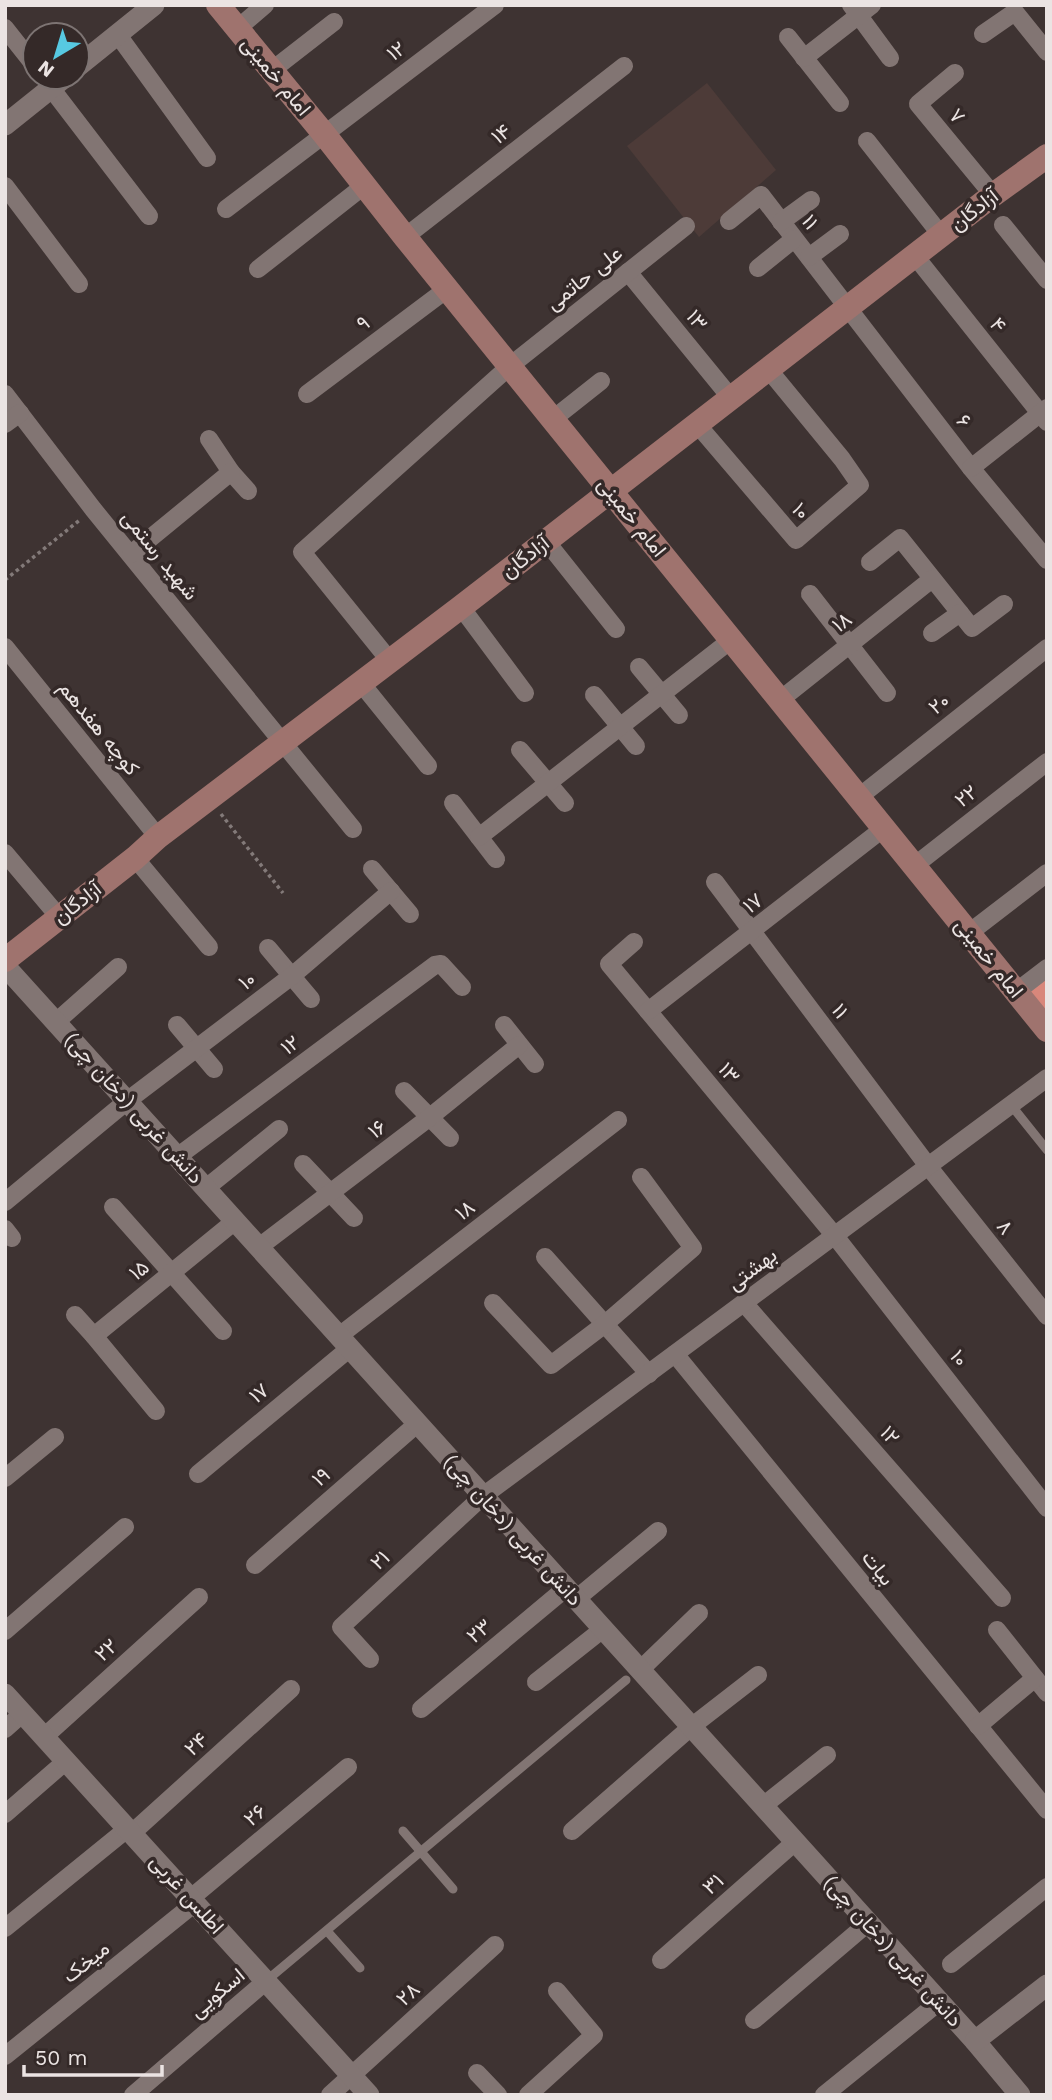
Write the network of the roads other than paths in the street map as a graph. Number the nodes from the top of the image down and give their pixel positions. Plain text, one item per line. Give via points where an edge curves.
1 (154, 5) edge
2 (218, 5) edge
3 (265, 5) edge
4 (495, 5) edge
5 (861, 9) edge
6 (334, 22) dead end
7 (5, 29) edge
8 (237, 29) junction
9 (983, 34) dead end
10 (118, 35) junction
11 (788, 37) dead end
12 (21, 49) edge
13 (1047, 52) edge
14 (91, 56) edge
15 (804, 58) junction
16 (890, 58) dead end
17 (624, 66) dead end
18 (271, 71) junction
19 (955, 73) dead end
20 (48, 91) edge
21 (63, 91) edge
22 (840, 103) dead end
23 (5, 125) edge
24 (324, 134) junction
25 (867, 141) dead end
26 (1047, 156) edge
27 (207, 158) dead end
28 (365, 185) junction
29 (5, 186) edge
30 (993, 195) junction
31 (811, 200) dead end
32 (226, 209) dead end
33 (149, 216) dead end
34 (729, 221) dead end
35 (782, 222) junction
36 (1003, 225) dead end
37 (686, 226) dead end
38 (840, 234) dead end
39 (941, 235) junction
40 (405, 237) junction
41 (794, 239) junction
42 (915, 256) junction
43 (808, 257) junction
44 (758, 268) dead end
45 (258, 269) dead end
46 (628, 272) junction
47 (1047, 280) edge
48 (79, 284) dead end
49 (447, 289) junction
50 (847, 308) junction
51 (510, 366) junction
52 (768, 369) junction
53 (601, 381) dead end
54 (5, 394) edge
55 (307, 394) dead end
56 (731, 397) junction
57 (1044, 415) edge
58 (13, 419) edge
59 (553, 419) junction
60 (696, 423) junction
61 (209, 439) dead end
62 (971, 468) junction
63 (232, 472) junction
64 (248, 491) dead end
65 (611, 491) junction
66 (546, 541) junction
67 (131, 554) junction
68 (1047, 560) edge
69 (870, 562) dead end
70 (932, 579) junction
71 (810, 594) dead end
72 (1004, 604) dead end
73 (461, 607) junction
74 (960, 613) junction
75 (616, 628) dead end
76 (932, 633) dead end
77 (731, 640) junction
78 (850, 645) junction
79 (5, 647) edge
80 (1047, 648) edge
81 (390, 661) junction
82 (639, 667) dead end
83 (361, 683) junction
84 (525, 693) dead end
85 (887, 693) dead end
86 (661, 694) junction
87 (594, 695) dead end
88 (780, 700) junction
89 (679, 715) dead end
90 (619, 726) junction
91 (282, 744) junction
92 (636, 746) dead end
93 (520, 750) dead end
94 (1047, 762) edge
95 (428, 766) dead end
96 (547, 782) junction
97 (859, 797) junction
98 (453, 803) dead end
99 (565, 803) dead end
100 (884, 828) junction
101 (353, 829) dead end
102 (158, 837) junction
103 (479, 837) junction
104 (5, 853) edge
105 (135, 858) junction
106 (496, 859) dead end
107 (914, 866) junction
108 (372, 869) dead end
109 (1047, 873) edge
110 (716, 882) dead end
111 (391, 891) junction
112 (410, 914) dead end
113 (59, 917) junction
114 (753, 932) junction
115 (969, 933) junction
116 (634, 943) dead end
117 (209, 947) dead end
118 (268, 948) dead end
119 (5, 960) edge
120 (5, 966) edge
121 (118, 967) dead end
122 (1047, 968) edge
123 (293, 975) junction
124 (463, 987) dead end
125 (1016, 992) junction
126 (311, 999) dead end
127 (648, 1011) junction
128 (56, 1022) junction
129 (504, 1025) dead end
130 (177, 1026) dead end
131 (1047, 1030) edge
132 (519, 1045) junction
133 (196, 1049) junction
134 (535, 1064) dead end
135 (214, 1069) dead end
136 (1047, 1078) edge
137 (404, 1091) dead end
138 (127, 1101) junction
139 (1011, 1105) junction
140 (430, 1117) junction
141 (618, 1119) dead end
142 (279, 1129) dead end
143 (450, 1138) dead end
144 (1047, 1150) edge
145 (177, 1157) junction
146 (303, 1164) dead end
147 (928, 1166) junction
148 (641, 1177) dead end
149 (206, 1188) junction
150 (330, 1194) junction
151 (5, 1202) edge
152 (113, 1207) dead end
153 (354, 1218) dead end
154 (235, 1221) junction
155 (835, 1236) junction
156 (259, 1247) junction
157 (545, 1256) dead end
158 (172, 1272) junction
159 (493, 1303) dead end
160 (744, 1303) junction
161 (75, 1315) dead end
162 (1047, 1316) edge
163 (605, 1324) junction
164 (223, 1331) dead end
165 (94, 1336) junction
166 (344, 1342) junction
167 (675, 1354) junction
168 (649, 1374) junction
169 (156, 1411) dead end
170 (418, 1423) junction
171 (55, 1437) dead end
172 (198, 1474) dead end
173 (5, 1478) edge
174 (484, 1496) junction
175 (1047, 1508) edge
176 (125, 1527) dead end
177 (658, 1531) dead end
178 (255, 1565) dead end
179 (571, 1593) junction
180 (199, 1597) dead end
181 (1002, 1598) dead end
182 (699, 1614) dead end
183 (603, 1629) junction
184 (997, 1630) dead end
185 (5, 1631) edge
186 (370, 1659) dead end
187 (633, 1675) junction
188 (758, 1675) dead end
189 (1035, 1678) junction
190 (536, 1682) dead end
191 (290, 1689) dead end
192 (1047, 1693) edge
193 (5, 1694) edge
194 (421, 1709) dead end
195 (23, 1713) junction
196 (978, 1726) junction
197 (691, 1727) junction
198 (5, 1729) edge
199 (44, 1737) junction
200 (827, 1755) dead end
201 (66, 1761) junction
202 (348, 1767) dead end
203 (763, 1806) junction
204 (1047, 1810) edge
205 (5, 1814) edge
206 (129, 1831) junction
207 (403, 1831) dead end
208 (572, 1831) dead end
209 (795, 1842) junction
210 (421, 1851) junction
211 (1047, 1887) edge
212 (453, 1889) dead end
213 (193, 1901) junction
214 (868, 1923) junction
215 (5, 1928) edge
216 (327, 1931) junction
217 (495, 1945) dead end
218 (661, 1960) dead end
219 (951, 1964) dead end
220 (360, 1968) dead end
221 (266, 1981) junction
222 (1047, 1985) edge
223 (557, 1991) dead end
224 (939, 2002) junction
225 (754, 2020) dead end
226 (975, 2041) junction
227 (5, 2056) edge
228 (477, 2073) dead end
229 (352, 2076) junction
230 (1014, 2093) edge
231 (133, 2095) edge
232 (330, 2095) edge
233 (369, 2095) edge
234 (498, 2095) edge
235 (528, 2095) edge
236 (824, 2095) edge

1 - 10 street
2 - 8 main road, امام خمینی
3 - 8 street
4 - 24 street, ۱۲
5 - 15 street
5 - 16 street
6 - 18 street
7 - 12 street
8 - 18 main road, امام خمینی
9 - 13 street via 1015,12
10 - 14 street
10 - 27 street
11 - 15 street
15 - 22 street
17 - 40 street, ۱۴
18 - 24 main road, امام خمینی
19 - 30 street, ۷ via 918,104
20 - 23 street
21 - 33 street
24 - 28 main road, امام خمینی
24 - 32 street, ۱۲
25 - 39 street
26 - 30 main road, آزادگان
28 - 40 main road, امام خمینی
28 - 45 street
29 - 48 street
30 - 39 main road, آزادگان
31 - 35 street
34 - 35 street, ۱۱ via 761,195
35 - 41 street, ۱۱
36 - 47 street
37 - 46 street, علی حاتمی
38 - 43 street
39 - 42 main road, آزادگان
40 - 49 main road, امام خمینی
41 - 43 street, ۱۱
41 - 44 street
42 - 50 main road, آزادگان
42 - 57 street, ۴
43 - 50 street, ۱۱
46 - 51 street, علی حاتمی
46 - 56 street, ۱۳
49 - 51 main road, امام خمینی
49 - 55 street, ۹
50 - 52 main road, آزادگان
50 - 62 street, ۶
51 - 59 main road, امام خمینی
51 - 81 street, علی حاتمی via 302,552
52 - 56 main road, آزادگان
52 - 60 street, ۱۰ via 860,485 796,540
53 - 59 street
54 - 58 street, شهید رستمی
56 - 60 main road, آزادگان
57 - 62 street
58 - 67 street, شهید رستمی
59 - 65 main road, امام خمینی
60 - 65 main road, آزادگان
61 - 63 street
62 - 68 street, ۶
63 - 64 street
63 - 67 street
65 - 66 main road, آزادگان
65 - 77 main road, امام خمینی
66 - 73 main road, آزادگان
66 - 75 street
67 - 91 street, شهید رستمی
69 - 70 street via 900,538
70 - 74 street
70 - 78 street, ۱۸
71 - 78 street
72 - 74 street via 972,628
73 - 81 main road, آزادگان
73 - 84 street
74 - 76 street
77 - 86 street
77 - 88 main road, امام خمینی
78 - 85 street
78 - 88 street, ۱۸
79 - 102 street, کوچه هفدهم
80 - 97 street, ۲۰
81 - 83 main road, آزادگان
82 - 86 street
83 - 91 main road, آزادگان
83 - 95 street
86 - 89 street
86 - 90 street
87 - 90 street
88 - 97 main road, امام خمینی
90 - 92 street
90 - 96 street
91 - 101 street, شهید رستمی
91 - 102 main road, آزادگان
93 - 96 street
94 - 107 street, ۲۲
96 - 99 street
96 - 103 street
97 - 100 main road, امام خمینی
98 - 103 street
100 - 107 main road, امام خمینی
100 - 114 street, ۱۷
102 - 105 main road, آزادگان
103 - 106 street
104 - 113 street
105 - 113 main road, آزادگان
105 - 117 street
107 - 115 main road, امام خمینی
108 - 111 street
109 - 115 street
110 - 114 street, ۱۱
111 - 112 street
111 - 123 street, ۱۰
113 - 119 main road, آزادگان
114 - 127 street, ۱۷
114 - 147 street, ۱۱
115 - 125 main road, امام خمینی
116 - 127 street, ۱۳ via 609,964
118 - 123 street
120 - 128 street, دانش غربی (دخان چی)
121 - 128 street
122 - 125 street
123 - 126 street
123 - 133 street, ۱۰
124 - 145 street, ۱۲ via 440,964 430,969
125 - 131 main road, امام خمینی
127 - 155 street, ۱۳
128 - 138 street, دانش غربی (دخان چی)
129 - 132 street
130 - 133 street
132 - 134 street
132 - 140 street, ۱۶
133 - 135 street
133 - 138 street, ۱۰
136 - 139 street, بهشتی
137 - 140 street
138 - 145 street, دانش غربی (دخان چی)
138 - 151 street, ۱۰
139 - 144 lane
139 - 147 street, بهشتی
140 - 143 street
140 - 150 street, ۱۶
141 - 166 street, ۱۸
142 - 149 street
145 - 149 street, دانش غربی (دخان چی)
146 - 150 street
147 - 155 street, بهشتی
147 - 162 street, ۸
148 - 163 street via 693,1248
149 - 154 street, دانش غربی (دخان چی)
150 - 153 street
150 - 156 street, ۱۶
152 - 158 street
154 - 156 street, دانش غربی (دخان چی)
154 - 158 street, ۱۵
155 - 160 street, بهشتی
155 - 175 street, ۱۰
156 - 166 street, دانش غربی (دخان چی)
157 - 163 street
158 - 164 street
158 - 165 street, ۱۵
159 - 163 street via 551,1365
160 - 167 street, بهشتی
160 - 181 street, ۱۲
161 - 165 street
163 - 168 street
165 - 169 street
166 - 170 street, دانش غربی (دخان چی)
166 - 172 street, ۱۷
167 - 168 street, بهشتی
167 - 196 street, بیات
168 - 174 street, بهشتی
170 - 174 street, دانش غربی (دخان چی)
170 - 178 street, ۱۹
171 - 173 street
174 - 179 street, دانش غربی (دخان چی)
174 - 186 street, ۲۱ via 341,1627
176 - 185 street
177 - 179 street, ۲۳
179 - 183 street, دانش غربی (دخان چی)
179 - 194 street, ۲۳
180 - 199 street, ۲۲
182 - 187 street
183 - 187 street, دانش غربی (دخان چی)
183 - 190 street
184 - 189 street
187 - 197 street, دانش غربی (دخان چی)
187 - 210 lane
188 - 197 street
189 - 192 street
189 - 196 street
191 - 206 street, ۲۴
193 - 195 street, اطلس غربی
195 - 198 street
195 - 199 street, اطلس غربی
196 - 204 street, بیات
197 - 203 street, دانش غربی (دخان چی)
197 - 208 street
199 - 201 street, اطلس غربی
200 - 203 street
201 - 205 street
201 - 206 street, اطلس غربی
202 - 213 street, ۲۶
203 - 209 street, دانش غربی (دخان چی)
206 - 213 street, اطلس غربی
206 - 215 street, ۲۴
207 - 210 lane
209 - 214 street, دانش غربی (دخان چی)
209 - 218 street, ۳۱
210 - 212 lane
210 - 216 lane
211 - 219 street
213 - 221 street, اطلس غربی
213 - 227 street, میخک
214 - 224 street, دانش غربی (دخان چی)
214 - 225 street
216 - 220 lane
216 - 221 lane
217 - 229 street, ۲۸
221 - 229 street, اطلس غربی
221 - 231 street, اسکویی
222 - 226 street
223 - 235 street via 594,2035
224 - 226 street, دانش غربی (دخان چی)
224 - 236 street
226 - 230 street, دانش غربی (دخان چی)
228 - 234 street
229 - 232 street, ۲۸
229 - 233 street, اطلس غربی

